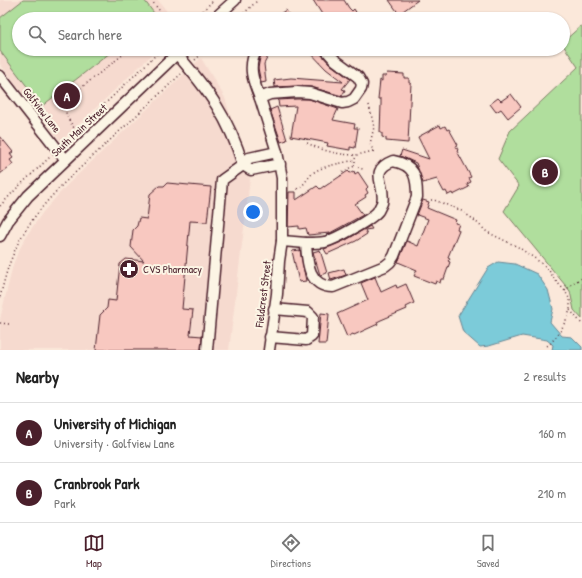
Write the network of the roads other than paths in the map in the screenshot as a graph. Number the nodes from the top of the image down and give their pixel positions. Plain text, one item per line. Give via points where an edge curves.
1 (235, 0) edge
2 (222, 12) edge
3 (176, 56) edge
4 (183, 56) edge
5 (254, 56) edge
6 (331, 56) edge
7 (0, 76) edge
8 (260, 98) junction
9 (277, 152) junction
10 (65, 159) junction
11 (280, 164) junction
12 (243, 165) junction
13 (0, 236) edge
14 (282, 241) junction
15 (306, 243) junction
16 (274, 309) junction
17 (270, 337) junction
18 (207, 350) edge
19 (269, 350) edge

1 - 2 street
3 - 10 street, South Main Street
4 - 12 street via 218,106
5 - 8 street via 251,73
6 - 8 street via 358,77 362,84 354,99 342,103 310,93 297,92 270,94
7 - 10 street, Golfview Lane
8 - 9 street
9 - 11 street
9 - 12 street via 249,158
10 - 13 street, South Main Street via 28,196 8,221
11 - 12 street via 251,170
11 - 14 street, Fieldcrest Street
12 - 18 street via 222,180
14 - 15 street
14 - 16 street, Fieldcrest Street
15 - 15 street via 325,242 370,218 378,211 383,196 380,172 385,164 401,162 412,170 417,197 394,256 385,266 334,287 327,287 318,284 312,277
16 - 17 street, Fieldcrest Street
16 - 17 street via 308,312 313,317 312,336 306,340
17 - 19 street, Fieldcrest Street

